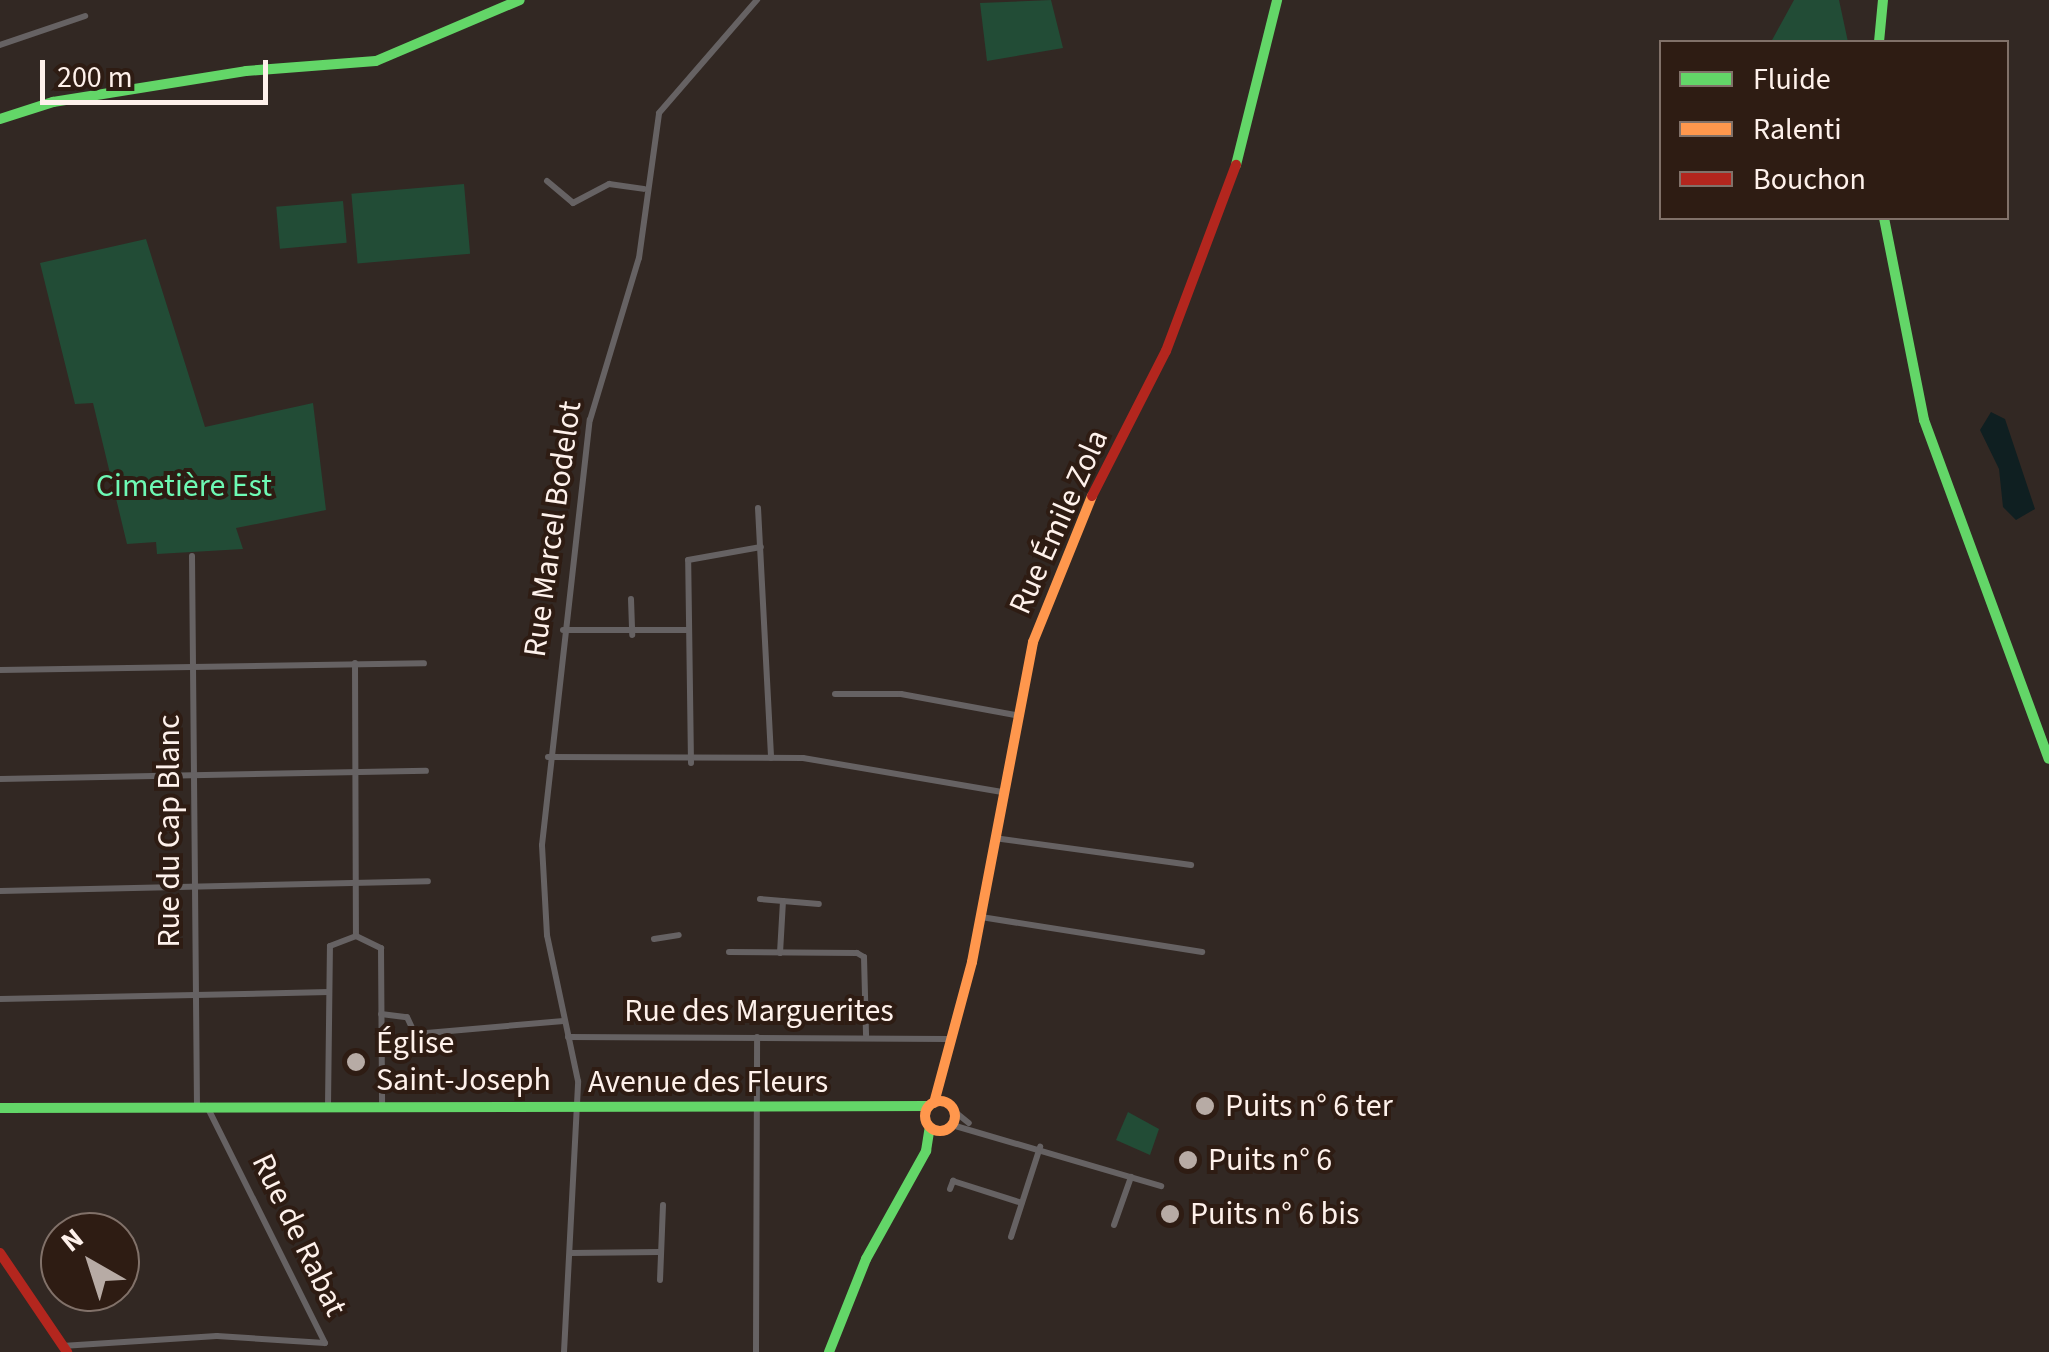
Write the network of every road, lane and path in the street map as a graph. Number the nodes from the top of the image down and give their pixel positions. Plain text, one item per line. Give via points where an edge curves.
1 (520, 0) edge
2 (758, 0) edge
3 (1277, 0) edge
4 (1882, 0) edge
5 (86, 16) dead end
6 (1879, 40) edge
7 (0, 45) edge
8 (0, 119) edge
9 (547, 182) dead end
10 (644, 189) junction
11 (1884, 220) edge
12 (758, 508) dead end
13 (761, 548) junction
14 (192, 556) dead end
15 (632, 599) dead end
16 (563, 630) junction
17 (688, 630) junction
18 (632, 635) junction
19 (355, 663) junction
20 (424, 663) dead end
21 (192, 666) junction
22 (0, 670) edge
23 (835, 694) dead end
24 (1015, 714) junction
25 (548, 757) junction
26 (770, 758) junction
27 (2049, 760) edge
28 (691, 763) junction
29 (426, 771) dead end
30 (355, 772) junction
31 (194, 776) junction
32 (0, 779) edge
33 (1002, 792) junction
34 (993, 838) junction
35 (1190, 865) dead end
36 (428, 881) dead end
37 (356, 884) junction
38 (194, 887) junction
39 (0, 891) edge
40 (760, 899) dead end
41 (783, 902) junction
42 (818, 904) dead end
43 (980, 917) junction
44 (679, 935) dead end
45 (356, 936) junction
46 (654, 939) dead end
47 (728, 952) dead end
48 (1202, 952) dead end
49 (780, 953) junction
50 (329, 992) junction
51 (196, 997) junction
52 (0, 999) edge
53 (381, 1014) junction
54 (563, 1022) junction
55 (866, 1035) junction
56 (756, 1036) junction
57 (568, 1037) junction
58 (948, 1039) junction
59 (202, 1106) junction
60 (328, 1106) junction
61 (382, 1106) junction
62 (578, 1107) junction
63 (938, 1107) junction
64 (0, 1108) edge
65 (756, 1108) junction
66 (970, 1124) junction
67 (930, 1127) junction
68 (948, 1128) junction
69 (1040, 1146) junction
70 (915, 1166) junction
71 (1131, 1177) junction
72 (1160, 1186) dead end
73 (950, 1189) dead end
74 (1022, 1204) junction
75 (663, 1206) dead end
76 (1114, 1224) dead end
77 (1011, 1237) dead end
78 (660, 1252) junction
79 (0, 1253) edge
80 (570, 1254) junction
81 (660, 1280) dead end
82 (158, 1339) junction
83 (64, 1349) edge
84 (162, 1352) edge
85 (564, 1352) edge
86 (756, 1352) edge
87 (829, 1352) edge

1 - 8 street via 376,61 264,68
2 - 10 street, Rue Marcel Bodelot via 676,85 650,140
3 - 24 street, Rue Émile Zola via 1252,122 1166,350 1056,576
4 - 6 street
5 - 7 street
9 - 10 street via 573,202 609,184
10 - 16 street, Rue Marcel Bodelot via 639,258 590,420
11 - 27 street via 1924,420
12 - 13 street
13 - 17 street via 688,560
13 - 26 street
14 - 21 street, Rue du Cap Blanc
15 - 18 street
16 - 18 street
16 - 25 street, Rue Marcel Bodelot
17 - 18 street
17 - 28 street
19 - 20 street
19 - 21 street
19 - 30 street
21 - 22 street
21 - 31 street, Rue du Cap Blanc
23 - 24 street via 900,694
24 - 33 street, Rue Émile Zola
25 - 28 street
25 - 54 street, Rue Marcel Bodelot via 542,883
26 - 28 street
26 - 33 street
29 - 30 street
30 - 31 street
30 - 37 street
31 - 32 street
31 - 38 street, Rue du Cap Blanc
33 - 34 street, Rue Émile Zola
34 - 35 street
34 - 43 street, Rue Émile Zola
36 - 37 street
37 - 38 street
37 - 45 street
38 - 39 street
38 - 51 street, Rue du Cap Blanc
40 - 41 street
41 - 42 street
41 - 49 street
43 - 48 street
43 - 58 street, Rue Émile Zola
44 - 46 street
45 - 50 street via 330,946
45 - 53 street via 381,948
47 - 49 street
49 - 55 street via 864,957
50 - 51 street
50 - 60 street
51 - 52 street
51 - 59 street, Rue du Cap Blanc
53 - 54 street via 407,1017 415,1034
53 - 61 street
54 - 57 street, Rue Marcel Bodelot
55 - 56 street, Rue des Marguerites
55 - 58 street, Rue des Marguerites
56 - 57 street, Rue des Marguerites
56 - 65 street
57 - 62 street, Rue Marcel Bodelot
58 - 63 street, Rue Émile Zola
59 - 60 street, Avenue des Fleurs
59 - 64 street, Avenue des Fleurs
59 - 82 street, Rue de Rabat via 324,1343
60 - 61 street, Avenue des Fleurs
61 - 62 street, Avenue des Fleurs
62 - 65 street, Avenue des Fleurs
62 - 80 street, Rue Marcel Bodelot
63 - 65 street, Avenue des Fleurs
63 - 66 street
63 - 67 street, Rue Émile Zola
63 - 68 street
65 - 86 street
66 - 68 street
66 - 69 street
67 - 68 street
67 - 70 street
68 - 70 street
69 - 71 street
69 - 74 street
70 - 87 street
71 - 72 street
71 - 76 street
73 - 74 street via 953,1181
74 - 77 street
75 - 78 street
78 - 80 street
78 - 81 street
79 - 83 street
80 - 85 street, Rue Marcel Bodelot
82 - 83 street
82 - 84 street

